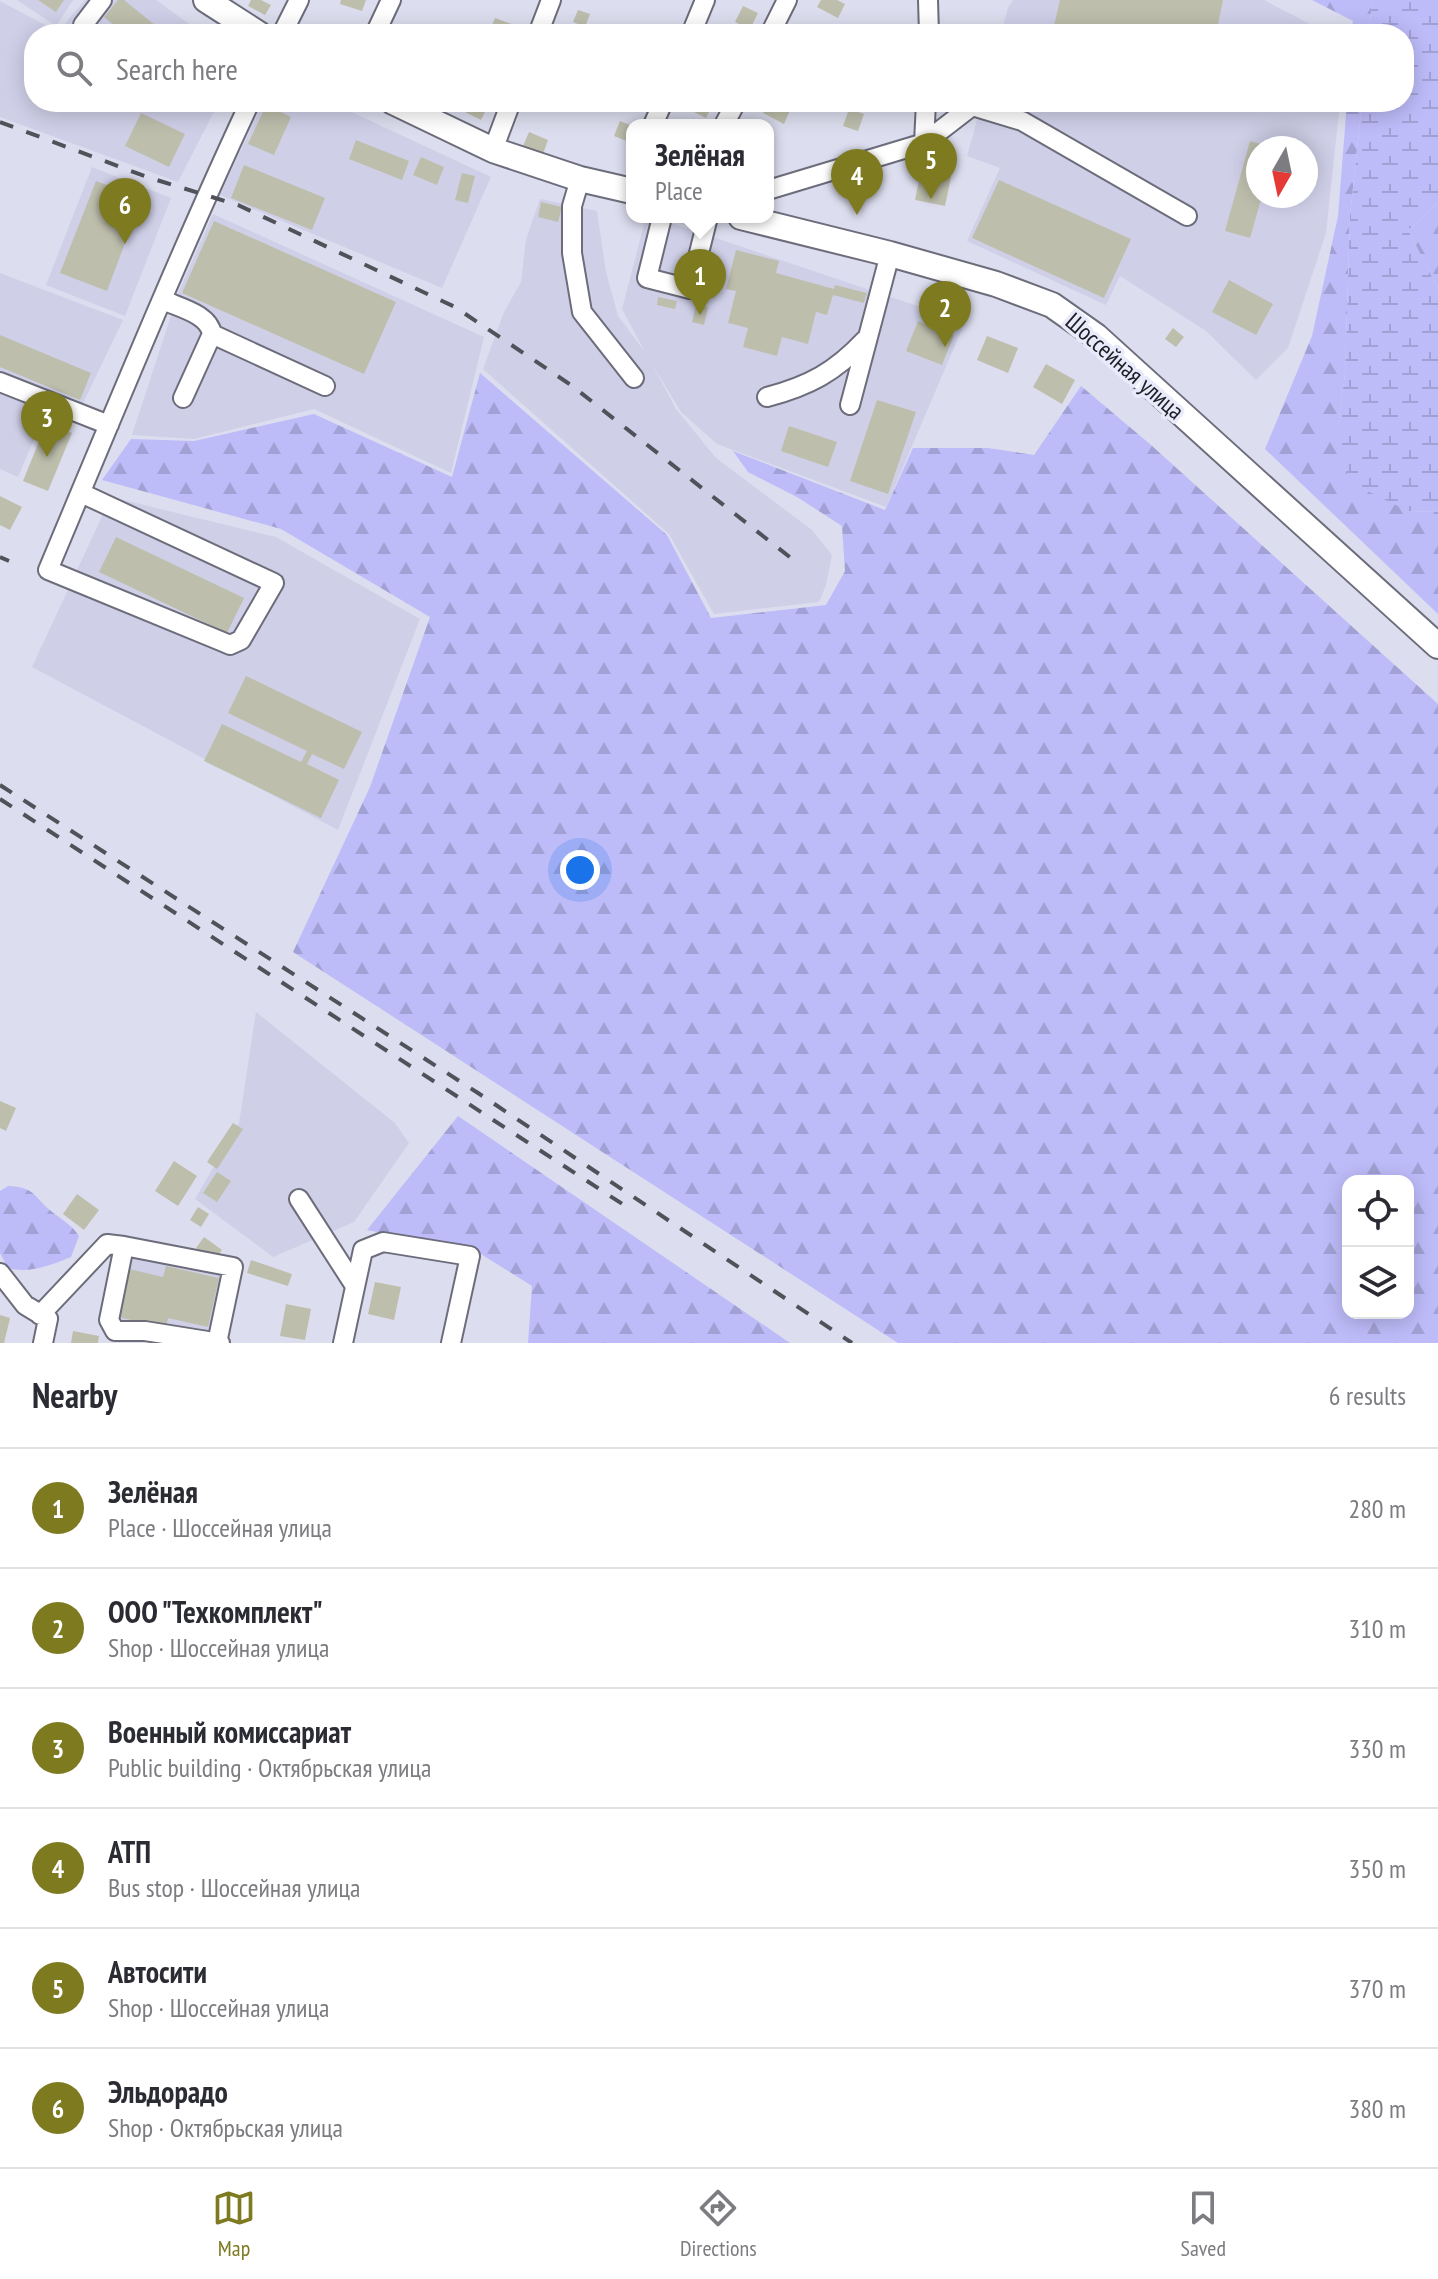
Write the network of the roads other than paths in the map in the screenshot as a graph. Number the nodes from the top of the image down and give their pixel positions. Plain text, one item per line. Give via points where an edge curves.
1 (102, 0) edge
2 (206, 0) edge
3 (299, 0) edge
4 (391, 0) edge
5 (551, 0) edge
6 (705, 0) edge
7 (787, 0) edge
8 (928, 0) edge
9 (84, 24) edge
10 (243, 24) edge
11 (287, 24) edge
12 (380, 24) edge
13 (542, 24) edge
14 (695, 24) edge
15 (775, 24) edge
16 (929, 24) edge
17 (245, 112) edge
18 (414, 112) edge
19 (507, 112) edge
20 (926, 112) edge
21 (964, 112) edge
22 (992, 112) edge
23 (924, 143) junction
24 (493, 150) junction
25 (580, 179) junction
26 (626, 185) edge
27 (774, 188) edge
28 (1187, 216) dead end
29 (661, 223) edge
30 (706, 223) edge
31 (765, 223) edge
32 (890, 254) junction
33 (163, 300) junction
34 (212, 334) junction
35 (867, 338) junction
36 (634, 378) dead end
37 (0, 382) edge
38 (325, 386) dead end
39 (767, 397) dead end
40 (183, 398) dead end
41 (850, 405) dead end
42 (109, 425) junction
43 (81, 493) junction
44 (1438, 646) edge
45 (299, 1199) dead end
46 (124, 1246) junction
47 (0, 1273) edge
48 (355, 1286) junction
49 (0, 1299) edge
50 (32, 1310) junction
51 (114, 1337) edge
52 (43, 1343) edge
53 (219, 1343) edge
54 (343, 1343) edge
55 (451, 1343) edge

1 - 9 street
2 - 10 main road
3 - 11 street
4 - 12 street
5 - 13 street
6 - 14 street
7 - 15 street
8 - 16 street
17 - 33 street
18 - 24 main road
19 - 24 street
20 - 23 street
21 - 23 street
22 - 28 street via 1022,121
23 - 27 street
24 - 25 main road
25 - 26 main road
25 - 36 street via 572,206 572,253 582,312
29 - 30 street via 647,278 690,289
31 - 32 main road, Шоссейная улица
32 - 35 street
32 - 44 main road, Шоссейная улица via 1052,305 1096,336
33 - 34 street via 204,319
33 - 42 street
34 - 38 street
34 - 40 street
35 - 39 street via 822,377
35 - 41 street
37 - 42 street
42 - 43 street
43 - 43 street via 48,570 230,645 241,640 274,583
45 - 48 street
46 - 50 street via 107,1244
46 - 51 street via 109,1320
46 - 53 street via 233,1267
47 - 50 street
48 - 54 street
48 - 55 street via 363,1250 383,1242 470,1256
49 - 50 street
50 - 52 street via 48,1319
51 - 53 street via 145,1331

